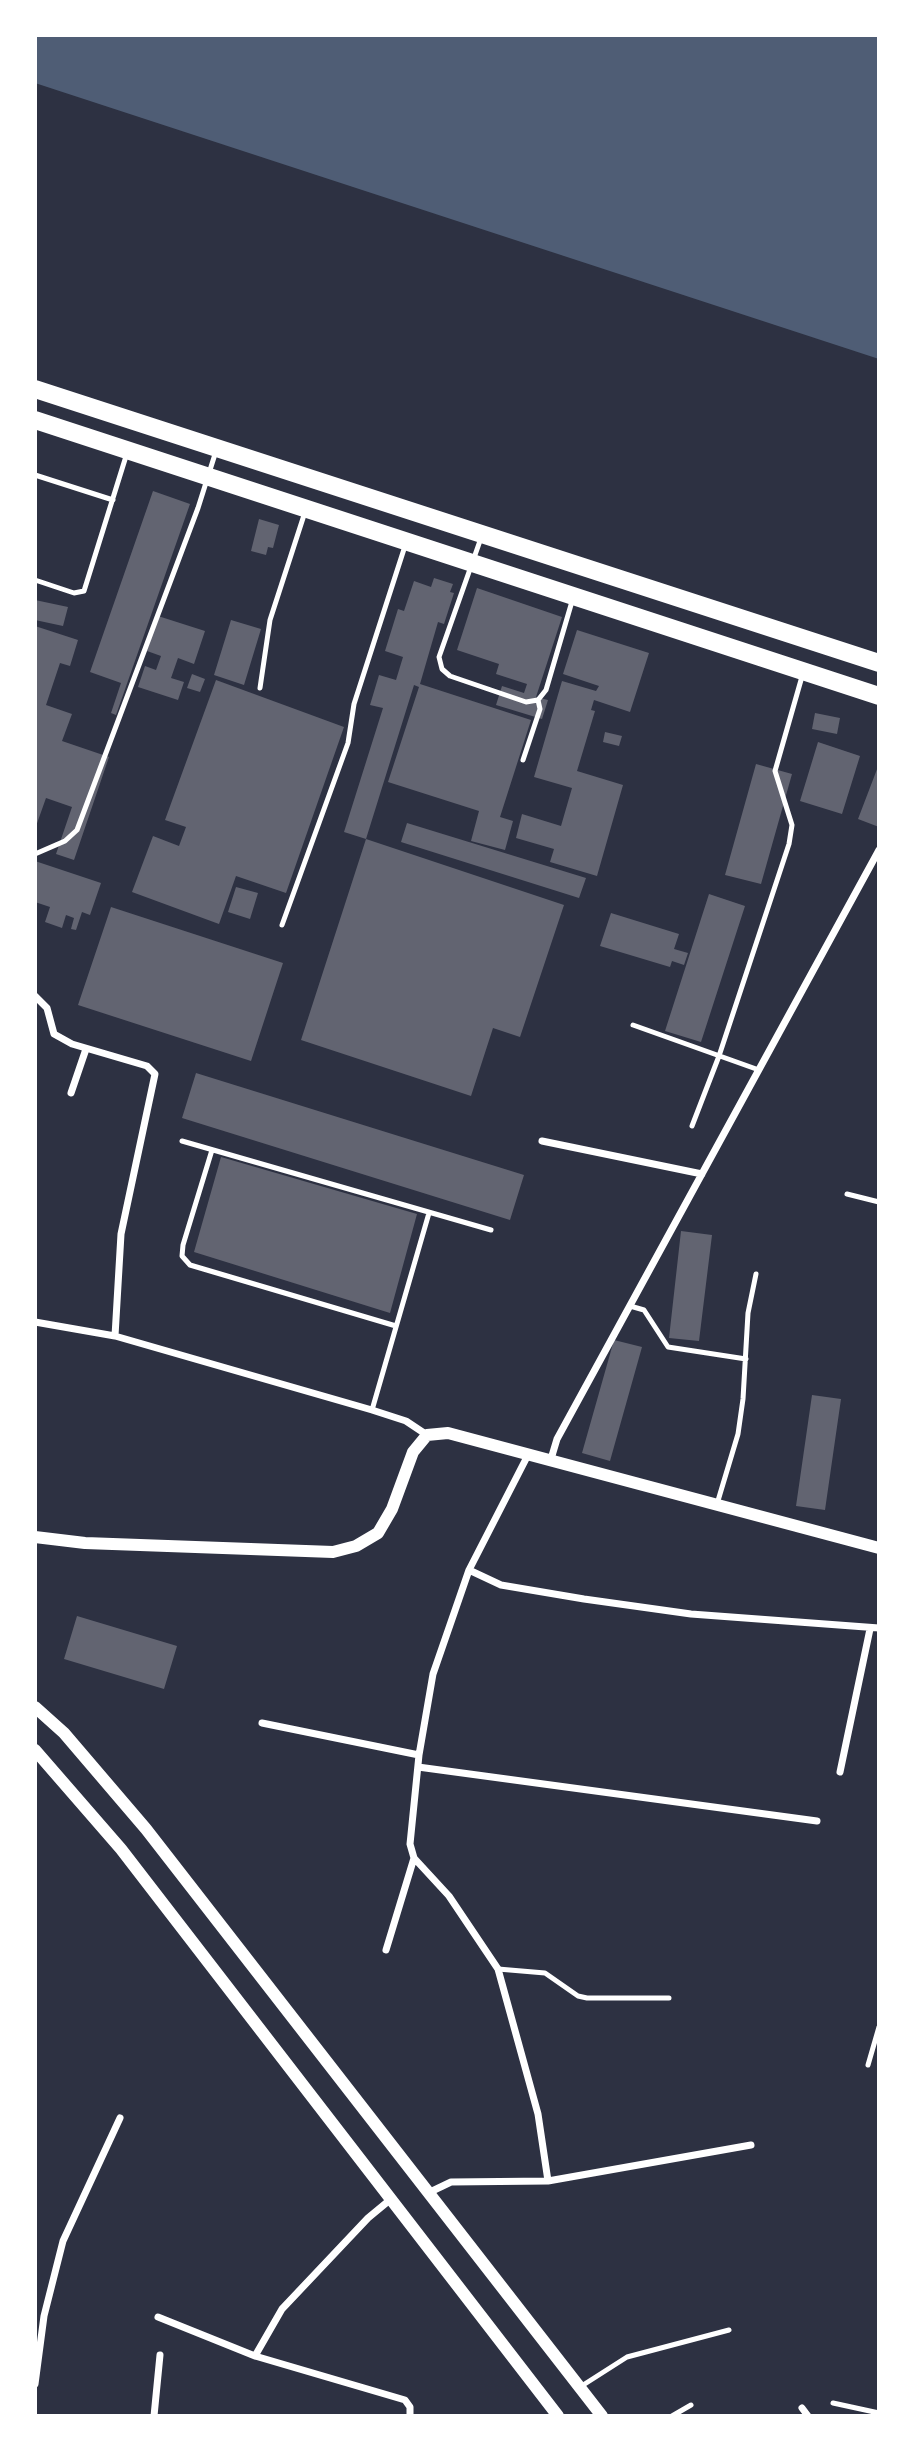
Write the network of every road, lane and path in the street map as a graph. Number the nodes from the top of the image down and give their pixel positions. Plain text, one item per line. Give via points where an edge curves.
1 (35, 389) edge
2 (35, 420) edge
3 (217, 448) junction
4 (127, 451) junction
5 (35, 475) edge
6 (206, 477) junction
7 (113, 500) junction
8 (306, 509) junction
9 (482, 535) junction
10 (406, 543) junction
11 (472, 564) junction
12 (35, 580) edge
13 (573, 598) junction
14 (879, 663) edge
15 (803, 673) junction
16 (260, 688) dead end
17 (879, 696) edge
18 (538, 700) junction
19 (523, 760) dead end
20 (879, 850) edge
21 (35, 854) edge
22 (282, 925) dead end
23 (35, 996) edge
24 (633, 1025) dead end
25 (86, 1049) junction
26 (719, 1056) junction
27 (759, 1070) junction
28 (71, 1093) dead end
29 (692, 1126) dead end
30 (182, 1141) dead end
31 (541, 1141) dead end
32 (212, 1150) junction
33 (702, 1174) junction
34 (847, 1194) dead end
35 (879, 1202) edge
36 (429, 1213) junction
37 (491, 1230) dead end
38 (756, 1274) dead end
39 (630, 1306) junction
40 (35, 1322) edge
41 (396, 1326) junction
42 (115, 1336) junction
43 (746, 1359) junction
44 (372, 1410) junction
45 (427, 1435) junction
46 (529, 1452) junction
47 (551, 1459) junction
48 (717, 1506) junction
49 (35, 1537) edge
50 (879, 1547) edge
51 (469, 1570) junction
52 (875, 1628) edge
53 (35, 1707) edge
54 (262, 1723) dead end
55 (35, 1750) edge
56 (419, 1755) junction
57 (418, 1767) junction
58 (840, 1772) dead end
59 (817, 1821) dead end
60 (414, 1858) junction
61 (386, 1950) dead end
62 (498, 1969) junction
63 (670, 1998) dead end
64 (879, 2026) edge
65 (868, 2065) dead end
66 (120, 2119) dead end
67 (751, 2145) dead end
68 (548, 2181) junction
69 (428, 2193) junction
70 (391, 2199) junction
71 (35, 2313) edge
72 (44, 2316) junction
73 (158, 2317) dead end
74 (730, 2330) dead end
75 (160, 2355) dead end
76 (255, 2356) junction
77 (35, 2384) edge
78 (580, 2387) junction
79 (833, 2403) dead end
80 (691, 2405) dead end
81 (803, 2408) dead end
82 (879, 2413) edge
83 (153, 2416) edge
84 (410, 2416) edge
85 (558, 2416) edge
86 (602, 2416) edge
87 (672, 2416) edge
88 (808, 2416) edge

1 - 3 highway
2 - 4 highway
3 - 6 lane
3 - 9 highway
4 - 6 highway
4 - 7 lane
5 - 7 lane
6 - 8 highway
6 - 21 lane via 77,830 65,841
7 - 12 lane via 84,591 74,593
8 - 10 highway
8 - 16 lane via 270,620
9 - 11 lane
9 - 14 highway
10 - 11 highway
10 - 22 lane via 354,704 348,743
11 - 13 highway
11 - 18 lane via 439,657 442,669 450,676 526,702
13 - 15 highway
13 - 18 lane via 546,690
15 - 17 highway
15 - 26 lane via 775,771 792,825 789,844
18 - 19 lane via 540,709
20 - 27 street
23 - 25 street via 47,1008 54,1034
24 - 26 lane
25 - 28 street
25 - 42 street via 147,1066 155,1074 121,1234
26 - 27 lane
26 - 29 lane
27 - 33 street
30 - 32 lane
31 - 33 street
32 - 36 lane
32 - 41 lane via 183,1245 182,1256 190,1265
33 - 39 street
34 - 35 lane
36 - 37 lane
36 - 41 lane
38 - 43 lane
39 - 43 lane via 644,1310 668,1347
39 - 47 street via 557,1439
40 - 42 street
41 - 44 lane
42 - 44 street
43 - 48 lane via 738,1434
44 - 45 street via 406,1420
45 - 46 street via 448,1433
45 - 49 street via 413,1452 378,1533 333,1552
46 - 47 street
46 - 51 street
47 - 48 street
48 - 50 street
51 - 52 street via 501,1585 584,1600 691,1614
51 - 56 street via 433,1674
52 - 58 street
53 - 69 street via 64,1732 146,1829
54 - 56 street
55 - 70 street via 121,1849
56 - 57 street
57 - 59 street
57 - 60 street via 410,1844
60 - 61 street
60 - 62 street via 449,1896
62 - 63 lane via 545,1973 587,1998
62 - 68 street via 538,2114
64 - 65 lane
66 - 72 street via 64,2241
67 - 68 street
68 - 69 street via 451,2182
69 - 78 street
70 - 76 street via 282,2309
70 - 85 street
71 - 72 street
72 - 77 street
73 - 76 street
74 - 78 lane via 627,2357
75 - 83 street
76 - 84 street via 405,2400
78 - 86 street
79 - 82 lane
80 - 87 lane
81 - 88 street

